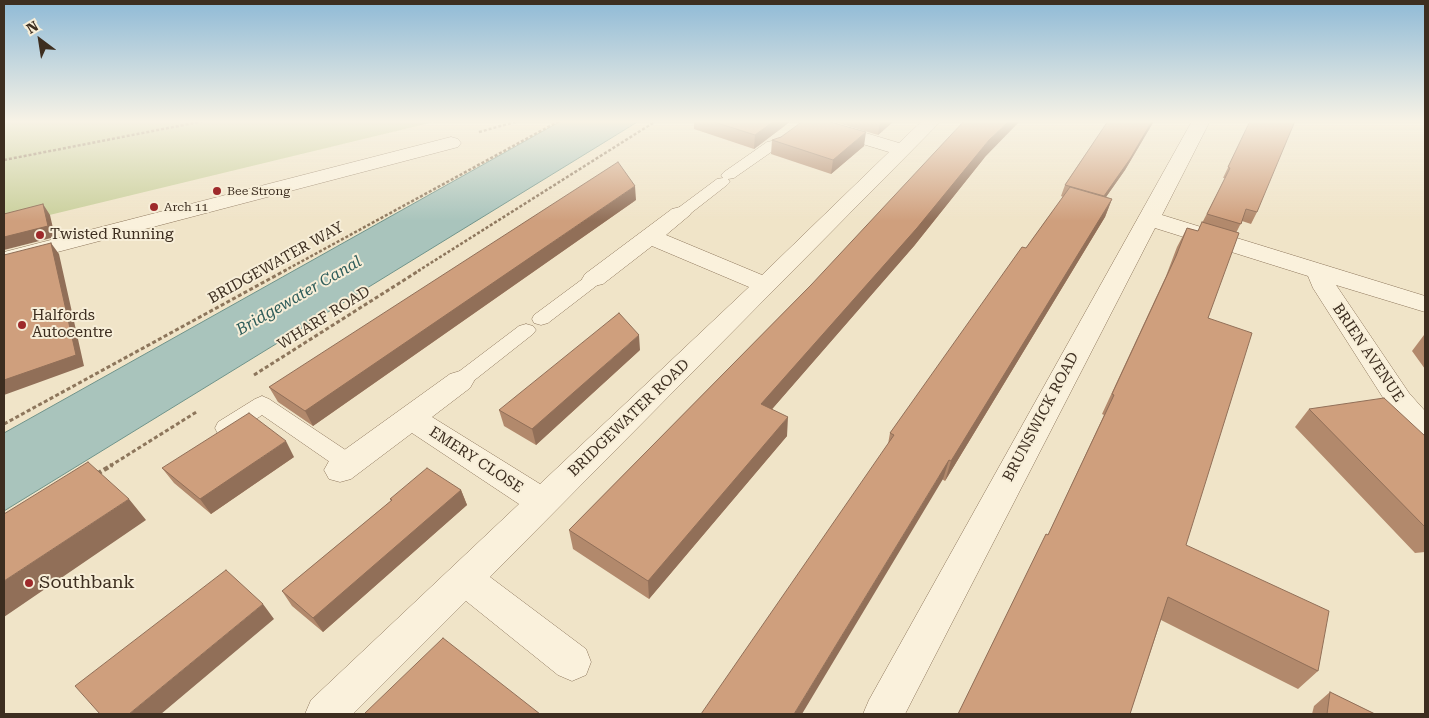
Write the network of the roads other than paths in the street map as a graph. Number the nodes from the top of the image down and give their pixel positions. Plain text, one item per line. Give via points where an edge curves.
1 (407, 155) edge
2 (758, 155) edge
3 (897, 155) edge
4 (1183, 155) edge
5 (680, 214) joint
6 (1148, 218) junction
7 (650, 237) junction
8 (4, 259) edge
9 (1319, 271) junction
10 (594, 279) joint
11 (766, 286) junction
12 (1425, 304) edge
13 (460, 381) joint
14 (410, 417) junction
15 (1425, 431) edge
16 (209, 439) edge
17 (344, 467) joint
18 (543, 502) junction
19 (464, 578) junction
20 (572, 662) dead end
21 (325, 714) edge
22 (883, 714) edge

1 - 8 street
2 - 5 lane
3 - 11 street, BRIDGEWATER ROAD
4 - 6 street, BRUNSWICK ROAD
5 - 7 street
6 - 9 street, BRIEN AVENUE
6 - 22 street, BRUNSWICK ROAD
7 - 10 street
7 - 11 street
9 - 12 street, BRIEN AVENUE
9 - 15 street, BRIEN AVENUE via 1324,288 1398,400
10 - 13 lane
11 - 18 street, BRIDGEWATER ROAD
13 - 14 street, EMERY CLOSE
14 - 17 street, EMERY CLOSE
14 - 18 street, EMERY CLOSE
16 - 17 lane via 262,404
18 - 19 street, BRIDGEWATER ROAD
19 - 20 street
19 - 21 street, BRIDGEWATER ROAD

